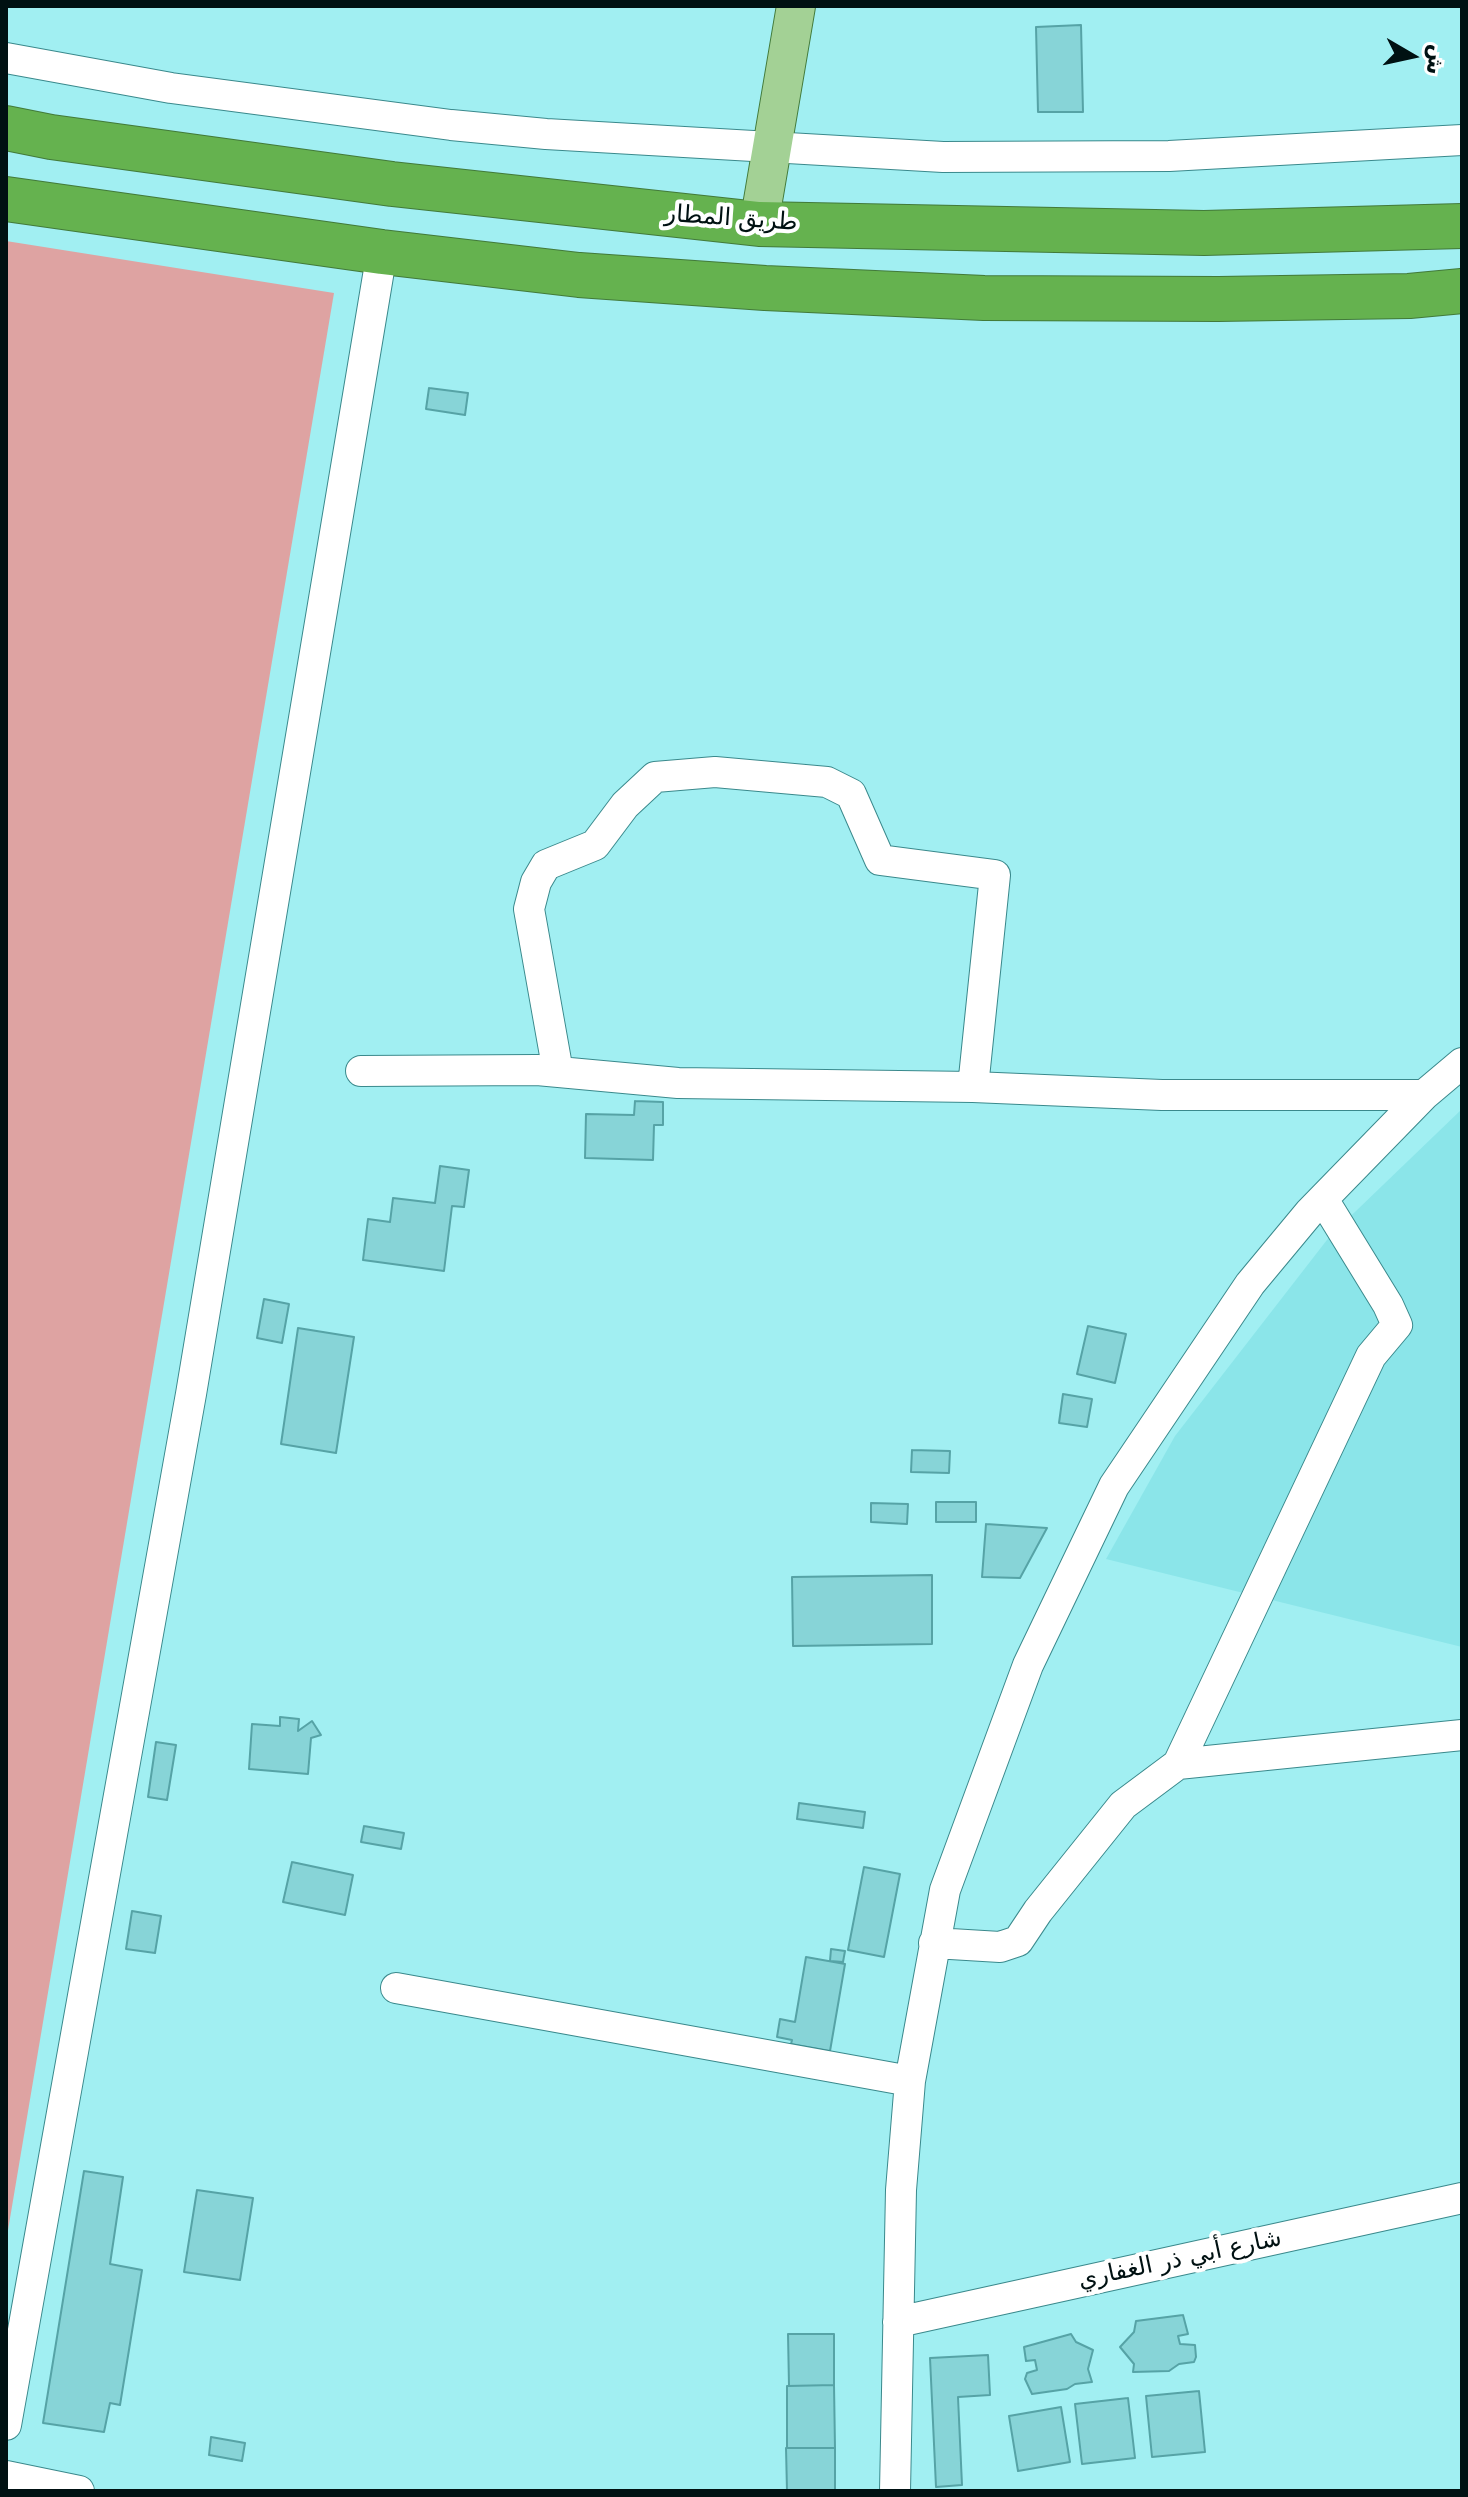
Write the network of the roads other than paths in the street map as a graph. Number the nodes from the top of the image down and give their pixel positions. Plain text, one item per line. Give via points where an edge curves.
1 (796, 6) edge
2 (6, 58) edge
3 (6, 128) edge
4 (1462, 140) edge
5 (771, 147) junction
6 (6, 199) edge
7 (759, 224) junction
8 (1462, 226) edge
9 (382, 252) junction
10 (1462, 291) edge
11 (1409, 296) junction
12 (1462, 315) edge
13 (1462, 1063) edge
14 (361, 1071) dead end
15 (558, 1072) junction
16 (973, 1087) junction
17 (1424, 1095) junction
18 (1323, 1199) junction
19 (1462, 1735) edge
20 (1178, 1764) junction
21 (934, 1943) junction
22 (396, 1988) dead end
23 (910, 2081) junction
24 (1462, 2198) edge
25 (898, 2322) junction
26 (6, 2425) edge
27 (6, 2476) edge
28 (79, 2491) edge
29 (895, 2491) edge

1 - 5 main road
2 - 5 street via 171,88 451,125
3 - 7 highway, طريق المطار via 392,184
4 - 5 street via 1169,156 943,157
5 - 7 main road
6 - 9 highway
7 - 8 highway, طريق المطار via 1204,233
9 - 11 highway via 579,275 937,296
9 - 26 street via 197,1363
10 - 11 highway
11 - 12 highway
13 - 17 street
14 - 15 street
15 - 16 street via 678,1083
15 - 16 street via 529,909 536,882 546,865 595,845 655,777 715,772 827,782 851,794 880,860 995,875
16 - 17 street via 1162,1095
17 - 18 street
18 - 20 street via 1397,1325 1371,1356
18 - 21 street via 1250,1284 1114,1486 1028,1665 945,1890
19 - 20 street
20 - 21 street via 1123,1805 1018,1941 1000,1947
21 - 23 street
22 - 23 street
23 - 25 street
24 - 25 street, شارع أبي ذر الغفاري
25 - 29 street
27 - 28 street

